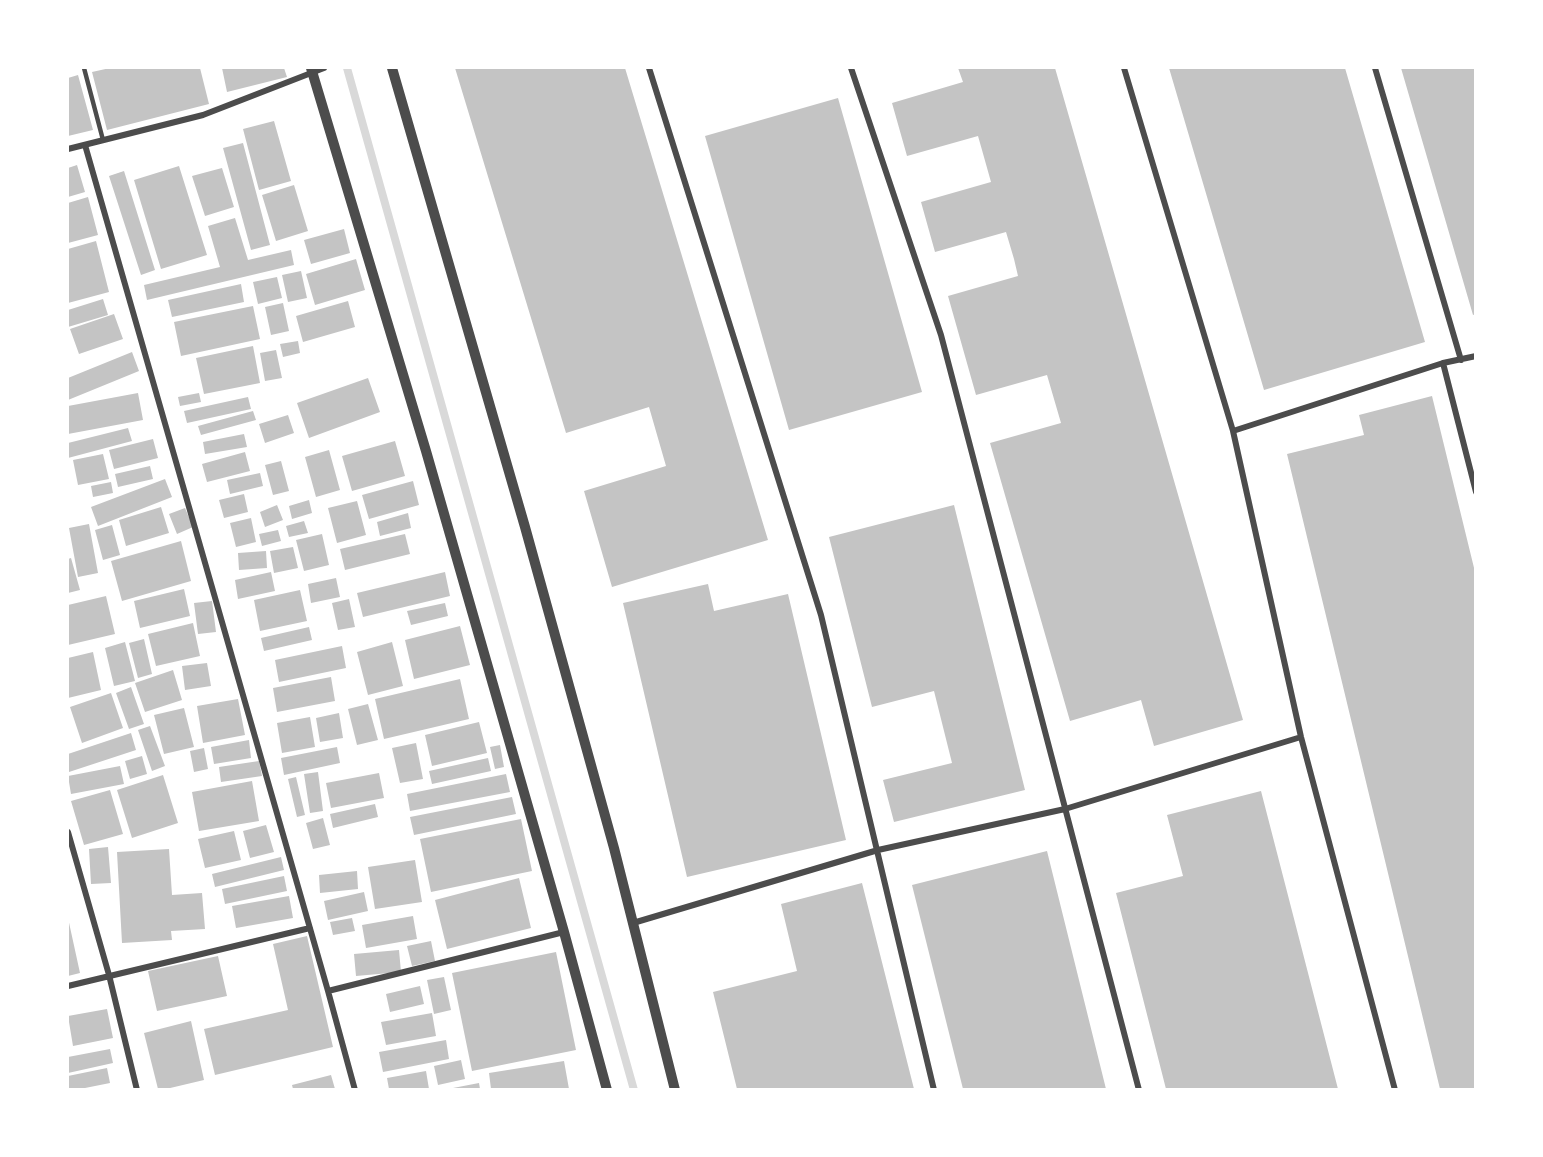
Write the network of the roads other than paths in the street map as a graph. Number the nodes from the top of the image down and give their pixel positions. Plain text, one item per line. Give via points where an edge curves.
1 (84, 68) edge
2 (392, 68) edge
3 (649, 68) edge
4 (851, 68) edge
5 (1124, 68) edge
6 (1375, 68) edge
7 (316, 69) edge
8 (103, 140) junction
9 (85, 145) junction
10 (68, 149) edge
11 (1476, 356) edge
12 (1461, 360) junction
13 (1443, 363) junction
14 (1233, 431) junction
15 (1476, 492) edge
16 (1301, 737) junction
17 (1065, 809) junction
18 (68, 832) edge
19 (878, 850) junction
20 (633, 923) junction
21 (310, 928) junction
22 (564, 932) junction
23 (109, 975) junction
24 (68, 986) edge
25 (328, 991) junction
26 (137, 1089) edge
27 (355, 1089) edge
28 (607, 1089) edge
29 (675, 1089) edge
30 (934, 1089) edge
31 (1139, 1089) edge
32 (1395, 1089) edge

1 - 8 lane
2 - 20 street via 525,527
3 - 19 street via 821,615
4 - 17 street via 941,335
5 - 14 street
6 - 12 street
7 - 8 street via 203,115
7 - 22 street
8 - 9 street
9 - 10 street
9 - 21 street
11 - 12 street
12 - 13 street
13 - 14 street
13 - 15 street
14 - 16 street
16 - 17 street
16 - 32 street
17 - 19 street
17 - 31 street
18 - 23 street
19 - 20 street
19 - 30 street
20 - 29 street
21 - 23 street
21 - 25 street
22 - 25 street
22 - 28 street
23 - 24 street
23 - 26 street
25 - 27 street

